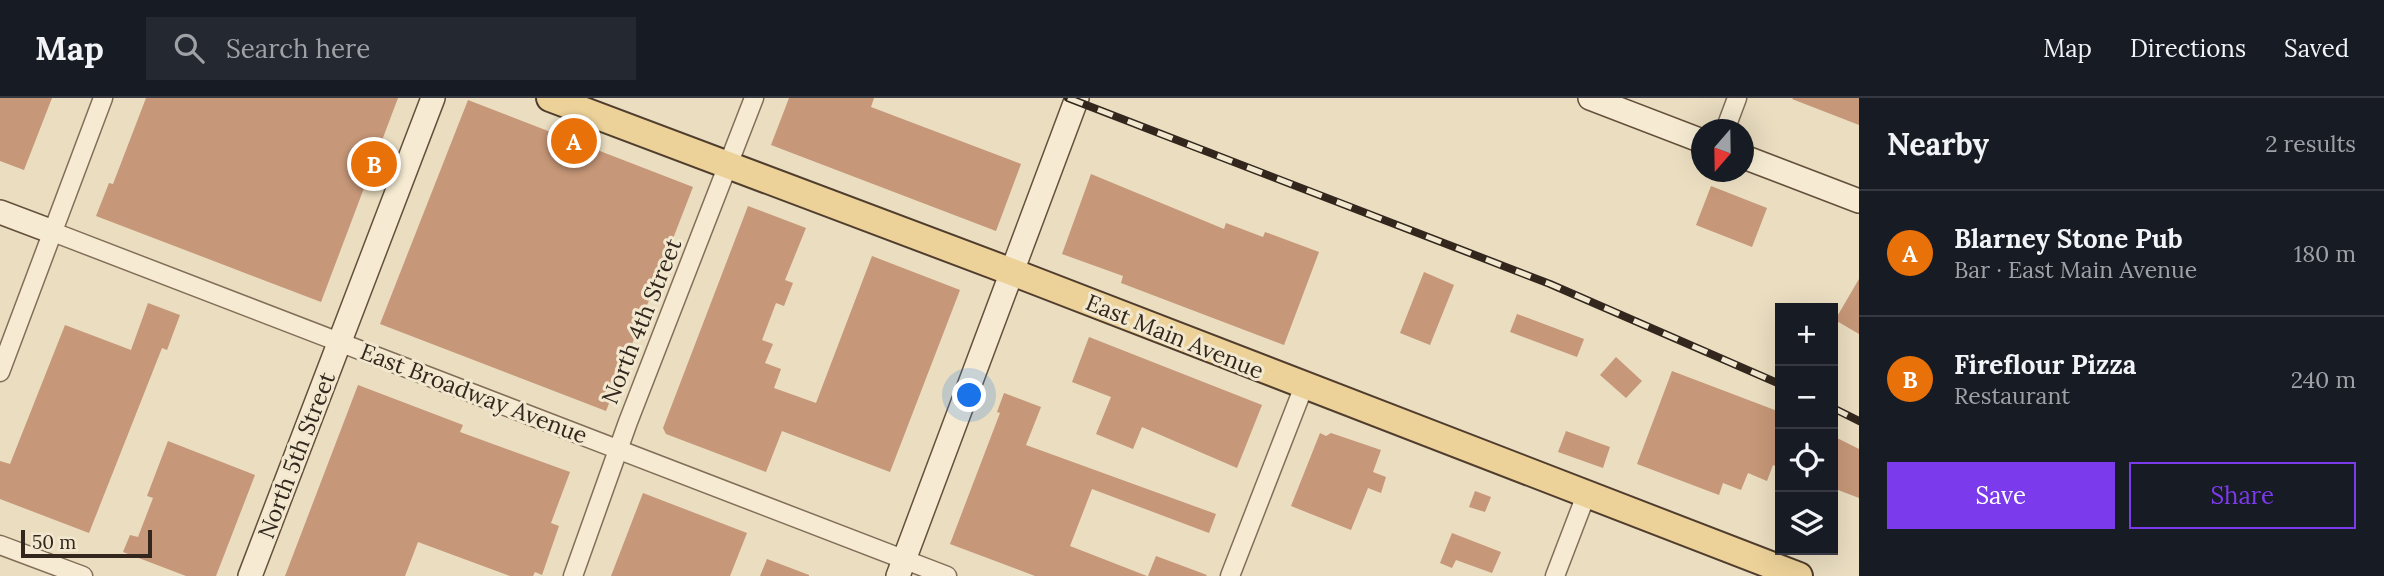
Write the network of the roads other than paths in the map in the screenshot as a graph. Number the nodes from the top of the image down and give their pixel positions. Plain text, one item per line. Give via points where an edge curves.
1 (103, 98) edge
2 (433, 98) edge
3 (550, 98) edge
4 (754, 98) edge
5 (1077, 98) edge
6 (1590, 98) edge
7 (1737, 98) edge
8 (1729, 119) edge
9 (1691, 137) edge
10 (1754, 161) edge
11 (729, 165) junction
12 (1859, 201) edge
13 (0, 212) edge
14 (53, 232) junction
15 (1012, 272) junction
16 (340, 341) junction
17 (0, 372) edge
18 (1304, 386) junction
19 (618, 448) junction
20 (1586, 495) junction
21 (0, 545) edge
22 (901, 568) edge
23 (83, 576) edge
24 (250, 576) edge
25 (573, 576) edge
26 (947, 576) edge
27 (1230, 576) edge
28 (1555, 576) edge
29 (1799, 576) edge

1 - 14 street
2 - 16 street, North 5th Street
3 - 11 main road, East Main Avenue
4 - 11 street, North 4th Street
5 - 15 street
6 - 9 street
7 - 8 street
10 - 12 street
11 - 15 main road, East Main Avenue
11 - 19 street, North 4th Street
13 - 14 street, East Broadway Avenue
14 - 16 street, East Broadway Avenue
14 - 17 street
15 - 18 main road, East Main Avenue
15 - 22 street
16 - 19 street, East Broadway Avenue
16 - 24 street, North 5th Street
18 - 20 main road, East Main Avenue
18 - 27 street
19 - 22 street, East Broadway Avenue
19 - 25 street, North 4th Street
20 - 28 street
20 - 29 main road, East Main Avenue
21 - 23 street
22 - 26 street, East Broadway Avenue

